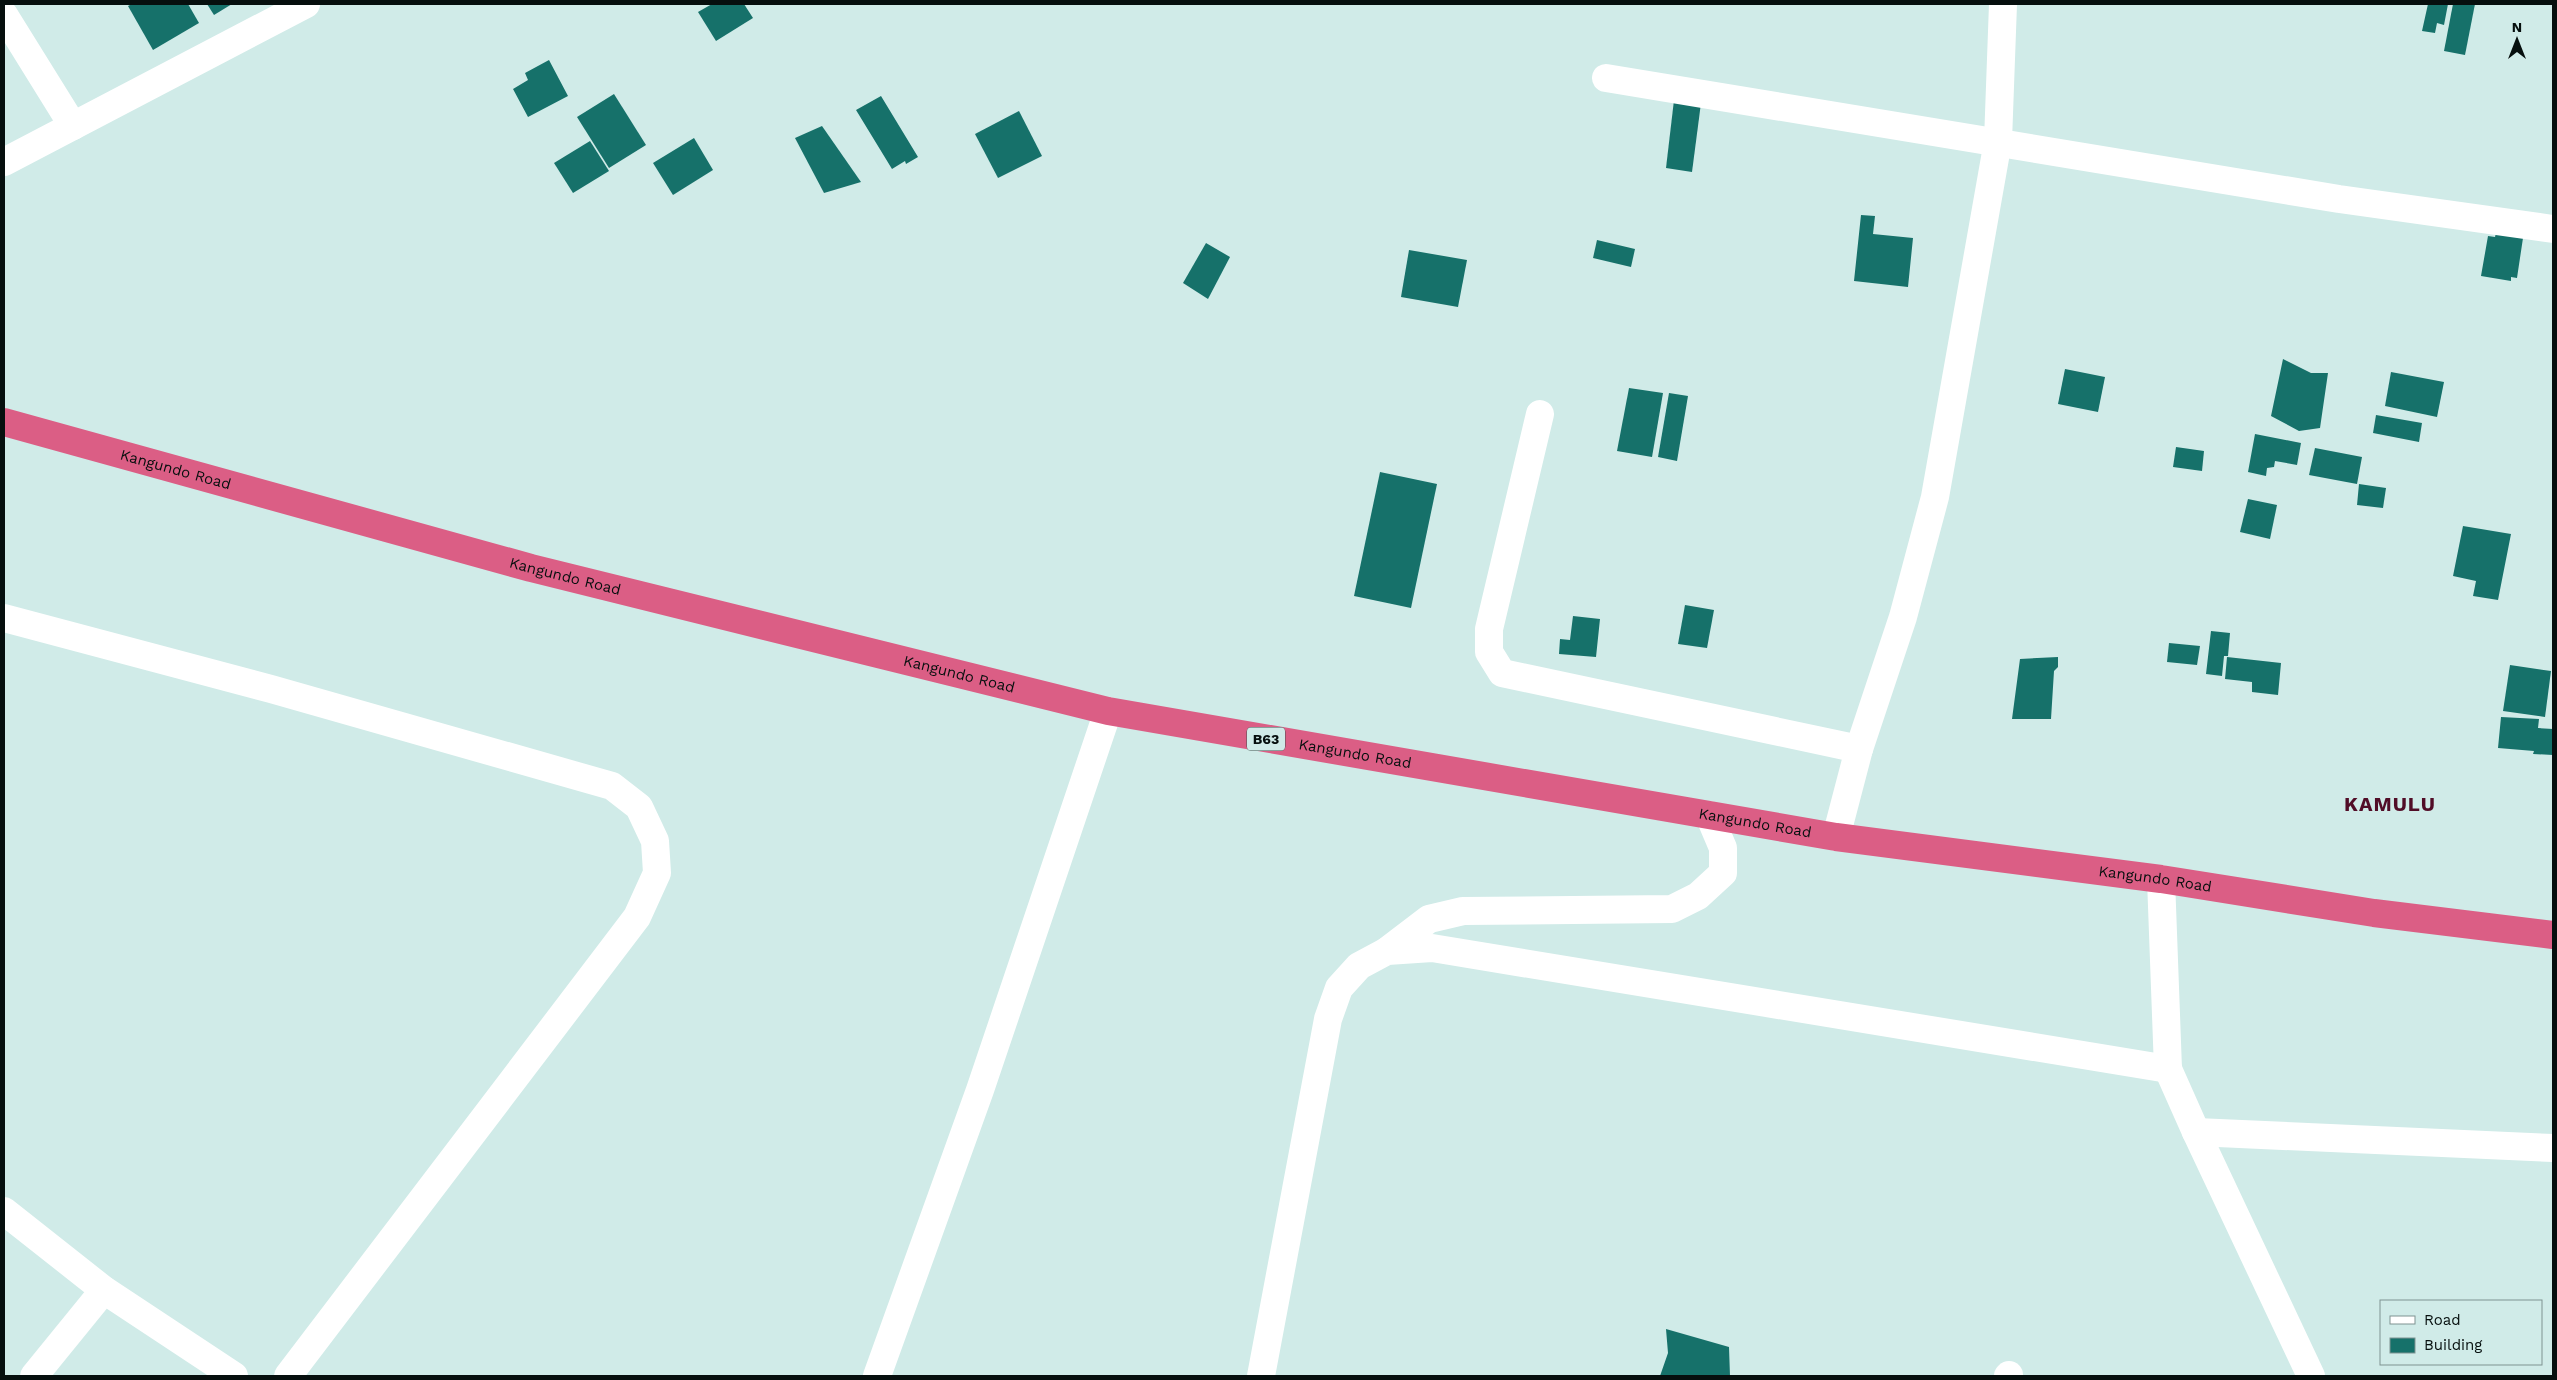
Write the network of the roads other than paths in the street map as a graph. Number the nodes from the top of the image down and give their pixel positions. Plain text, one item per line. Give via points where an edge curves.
1 (306, 4) edge
2 (2003, 4) edge
3 (4, 15) edge
4 (1606, 78) dead end
5 (72, 126) junction
6 (1998, 142) junction
7 (4, 162) edge
8 (2553, 229) edge
9 (1540, 414) dead end
10 (4, 422) edge
11 (4, 618) edge
12 (1108, 711) junction
13 (1859, 749) junction
14 (1709, 815) junction
15 (1836, 837) junction
16 (2160, 879) junction
17 (2553, 935) edge
18 (1388, 951) junction
19 (2168, 1069) junction
20 (2196, 1132) junction
21 (2553, 1148) edge
22 (4, 1211) edge
23 (104, 1290) junction
24 (34, 1376) edge
25 (234, 1376) edge
26 (288, 1376) edge
27 (877, 1376) edge
28 (1261, 1376) edge
29 (2311, 1376) edge

1 - 5 street
2 - 6 street
3 - 5 street
4 - 6 street
5 - 7 street
6 - 8 street via 2339,199
6 - 13 street via 1935,497 1903,617
9 - 13 street via 1488,629 1488,652 1502,673
10 - 12 highway, Kangundo Road / B63 via 531,568
11 - 26 street via 271,689 612,786 639,807 655,841 657,873 638,918
12 - 14 highway, Kangundo Road / B63
12 - 27 street via 980,1090
13 - 15 street
14 - 15 highway, Kangundo Road / B63
14 - 18 street via 1723,848 1723,874 1698,896 1672,909 1463,911 1429,919
15 - 16 highway, Kangundo Road / B63
16 - 17 highway, Kangundo Road / B63 via 2374,913
16 - 19 street
18 - 19 street via 1432,948
18 - 28 street via 1359,966 1339,988 1328,1019
19 - 20 street
20 - 21 street
20 - 29 street
22 - 23 street
23 - 24 street
23 - 25 street

